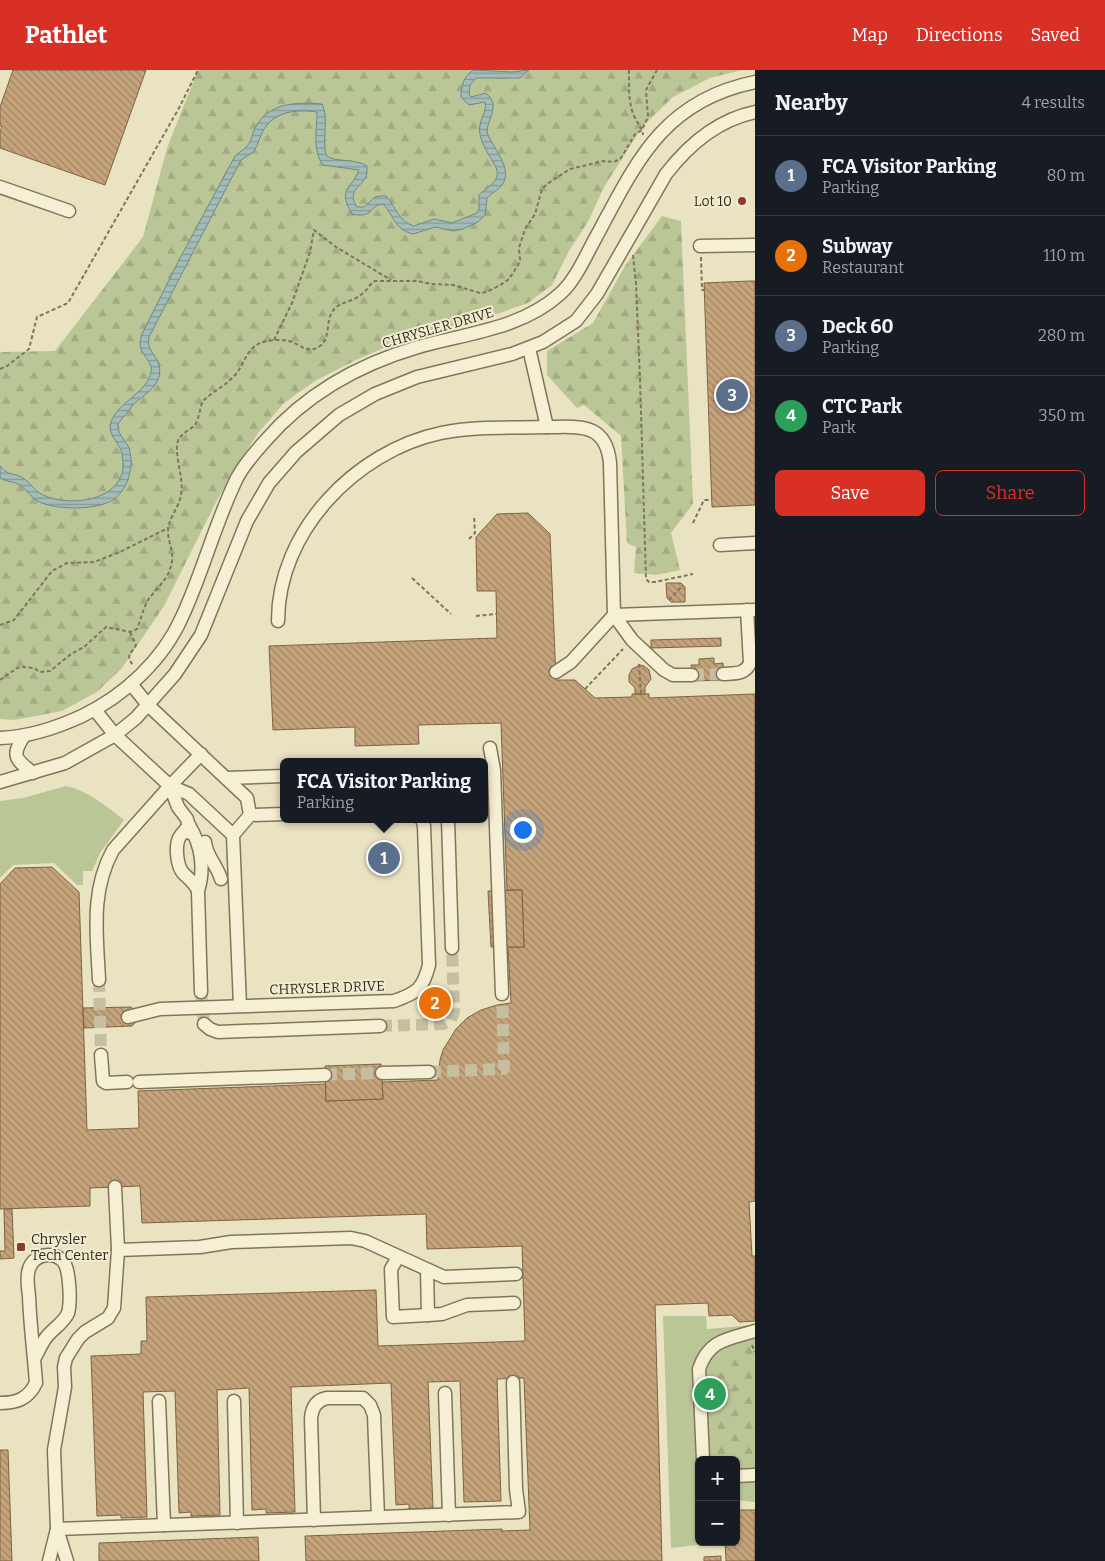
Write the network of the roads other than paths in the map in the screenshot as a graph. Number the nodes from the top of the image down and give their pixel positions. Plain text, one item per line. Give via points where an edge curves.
1 (755, 82) edge
2 (755, 112) edge
3 (0, 187) edge
4 (69, 211) dead end
5 (755, 244) edge
6 (700, 250) road end
7 (529, 348) junction
8 (547, 427) junction
9 (755, 543) edge
10 (720, 545) dead end
11 (751, 610) edge
12 (614, 615) junction
13 (278, 621) dead end
14 (556, 672) dead end
15 (723, 674) tunnel mouth
16 (692, 675) tunnel mouth
17 (131, 684) junction
18 (148, 705) junction
19 (95, 710) junction
20 (115, 735) junction
21 (24, 736) junction
22 (0, 738) edge
23 (490, 748) dead end
24 (201, 754) junction
25 (489, 770) edge
26 (34, 773) junction
27 (280, 776) edge
28 (226, 778) junction
29 (0, 782) edge
30 (170, 786) junction
31 (280, 814) edge
32 (250, 815) junction
33 (186, 819) junction
34 (423, 823) edge
35 (448, 823) edge
36 (233, 835) junction
37 (221, 879) dead end
38 (193, 883) junction
39 (452, 948) tunnel mouth
40 (99, 980) tunnel mouth
41 (201, 992) tunnel mouth
42 (502, 994) tunnel mouth
43 (240, 1006) junction
44 (128, 1017) dead end
45 (204, 1024) dead end
46 (380, 1026) tunnel mouth
47 (101, 1055) tunnel mouth
48 (429, 1072) tunnel mouth
49 (382, 1073) tunnel mouth
50 (325, 1076) tunnel mouth
51 (115, 1187) dead end
52 (118, 1250) junction
53 (398, 1257) junction
54 (426, 1270) junction
55 (516, 1274) dead end
56 (514, 1303) dead end
57 (428, 1315) junction
58 (755, 1331) edge
59 (34, 1359) junction
60 (512, 1382) dead end
61 (445, 1393) dead end
62 (159, 1400) dead end
63 (234, 1400) dead end
64 (0, 1403) edge
65 (703, 1456) edge
66 (755, 1475) edge
67 (740, 1476) edge
68 (449, 1515) junction
69 (378, 1517) junction
70 (314, 1520) junction
71 (237, 1522) junction
72 (164, 1525) junction
73 (57, 1529) junction
74 (49, 1561) edge
75 (68, 1561) edge

1 - 17 street, CHRYSLER DRIVE via 697,103 661,131 629,175 576,274 562,292 538,310 491,329 420,346 371,364 325,388 284,421 238,476 181,620 164,648
2 - 7 street via 721,124 680,156 666,174 587,308 576,321
3 - 4 street
5 - 6 street
7 - 8 street
7 - 18 street via 417,377 375,394 339,415 296,452 269,483 247,521 201,635 175,674
8 - 12 street via 583,427 591,430 608,448
8 - 13 street via 441,433 392,450 362,469 335,492 296,547 284,581
9 - 10 street
11 - 12 street
11 - 15 street via 748,669 742,673
12 - 14 street via 570,662
12 - 16 street via 632,640 664,670 674,675
17 - 18 street
17 - 19 street, CHRYSLER DRIVE
18 - 20 street
18 - 24 street
19 - 20 street
19 - 21 street, CHRYSLER DRIVE via 66,724
20 - 26 street via 65,763
20 - 30 street
21 - 22 street, CHRYSLER DRIVE
21 - 26 street via 16,757
23 - 25 street
24 - 28 street
24 - 30 street
25 - 42 street
26 - 29 street
27 - 28 street
28 - 32 street via 247,798
30 - 33 street
30 - 36 street via 188,794
30 - 40 street via 113,850 102,874 96,908
31 - 32 street
32 - 36 street
33 - 37 street via 202,830 207,853 218,868
33 - 38 street via 178,844 178,864
33 - 38 street via 196,836 200,854 202,879
34 - 43 street, CHRYSLER DRIVE via 429,965 425,980 413,994 394,1001
35 - 39 street
36 - 43 street
38 - 41 street
43 - 44 street, CHRYSLER DRIVE via 160,1009
45 - 46 street via 218,1032
47 - 50 street via 103,1081 106,1083
48 - 49 street
51 - 52 street
52 - 53 street via 351,1238
52 - 73 street via 114,1308 108,1318 78,1339 64,1367 65,1387 54,1450
53 - 54 street
53 - 57 street via 391,1269 393,1317
54 - 55 street via 444,1277
54 - 57 street
56 - 57 street via 466,1305 442,1314
58 - 65 street via 722,1341 702,1360 699,1369
59 - 59 street via 45,1339 67,1315 69,1307 66,1267 53,1255 35,1259 29,1269
59 - 64 street via 36,1383 28,1396 16,1402
60 - 68 street via 519,1512
61 - 68 street
62 - 72 street
63 - 71 street
66 - 67 street
68 - 69 street
69 - 70 street
69 - 70 street via 372,1408 363,1398 326,1398 315,1404 311,1418
70 - 71 street
71 - 72 street
72 - 73 street
73 - 74 street
73 - 75 street

